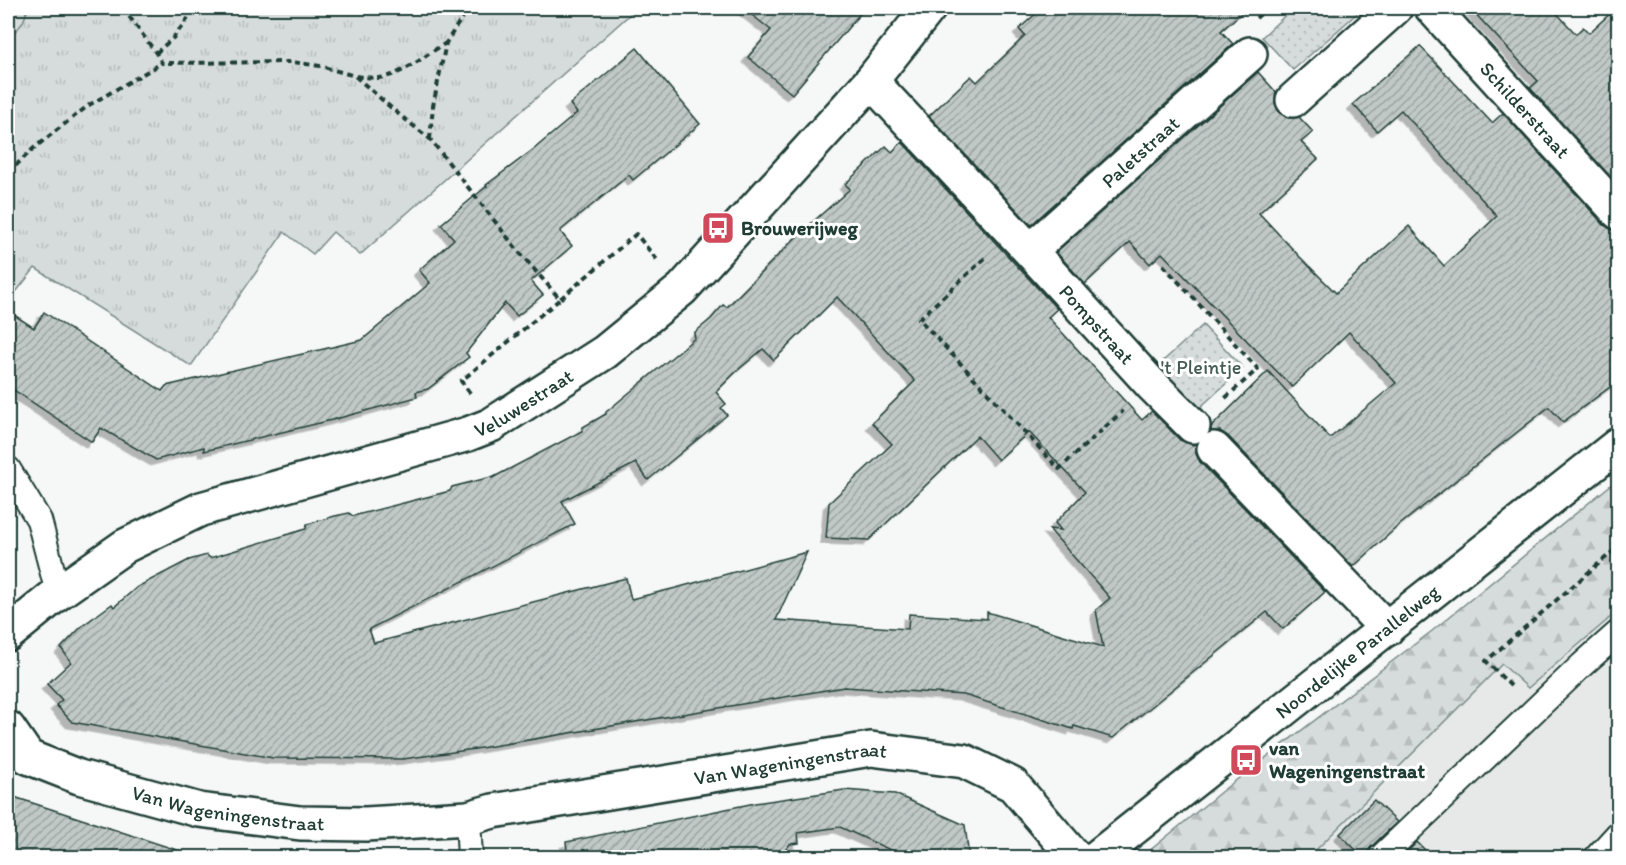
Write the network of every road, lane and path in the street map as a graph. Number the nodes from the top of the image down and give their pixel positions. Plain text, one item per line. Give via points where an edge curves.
1 (123, 8) edge
2 (196, 8) edge
3 (468, 8) edge
4 (929, 8) edge
5 (1395, 8) edge
6 (1432, 8) edge
7 (446, 43) junction
8 (156, 53) junction
9 (1250, 54) dead end
10 (162, 63) junction
11 (355, 76) junction
12 (871, 81) junction
13 (1293, 100) dead end
14 (430, 139) junction
15 (8, 173) edge
16 (1618, 212) edge
17 (1028, 241) junction
18 (1163, 265) dead end
19 (682, 289) junction
20 (560, 299) junction
21 (1151, 384) junction
22 (491, 425) junction
23 (1203, 438) junction
24 (1618, 445) edge
25 (8, 469) edge
26 (1618, 547) edge
27 (58, 593) junction
28 (1387, 629) junction
29 (1618, 633) edge
30 (8, 634) edge
31 (1496, 671) dead end
32 (8, 728) edge
33 (468, 818) junction
34 (1618, 834) edge
35 (470, 858) edge
36 (1078, 858) edge
37 (1096, 858) edge
38 (1380, 858) edge
39 (1596, 858) edge

1 - 8 path
2 - 8 path via 173,39
3 - 7 path
4 - 12 street, Veluwestraat
5 - 13 street
6 - 16 street, Schilderstraat
7 - 11 path via 398,72 381,78
7 - 14 path
8 - 10 path
9 - 17 street, Paletstraat
10 - 11 path via 292,62
10 - 15 path via 89,105
11 - 14 path
12 - 17 street, Pompstraat
12 - 19 street, Veluwestraat
14 - 20 path
17 - 21 street, Pompstraat
17 - 21 path via 919,319 1059,469
18 - 23 path via 1258,369
19 - 20 path via 636,234
19 - 22 street, Veluwestraat via 605,352
20 - 22 path via 461,381
21 - 23 street, Pompstraat
22 - 27 street, Veluwestraat via 201,509 125,546
23 - 28 street, Pompstraat
24 - 28 street, Noordelijke Parallelweg
25 - 27 lane via 39,520
26 - 31 path via 1486,662
27 - 30 street, Veluwestraat
28 - 37 street, Noordelijke Parallelweg
29 - 38 lane
32 - 33 street, Van Wageningenstraat via 28,757 79,777 199,810 300,823
33 - 35 lane
33 - 36 street, Van Wageningenstraat via 871,749 964,761 1012,785
34 - 39 lane

